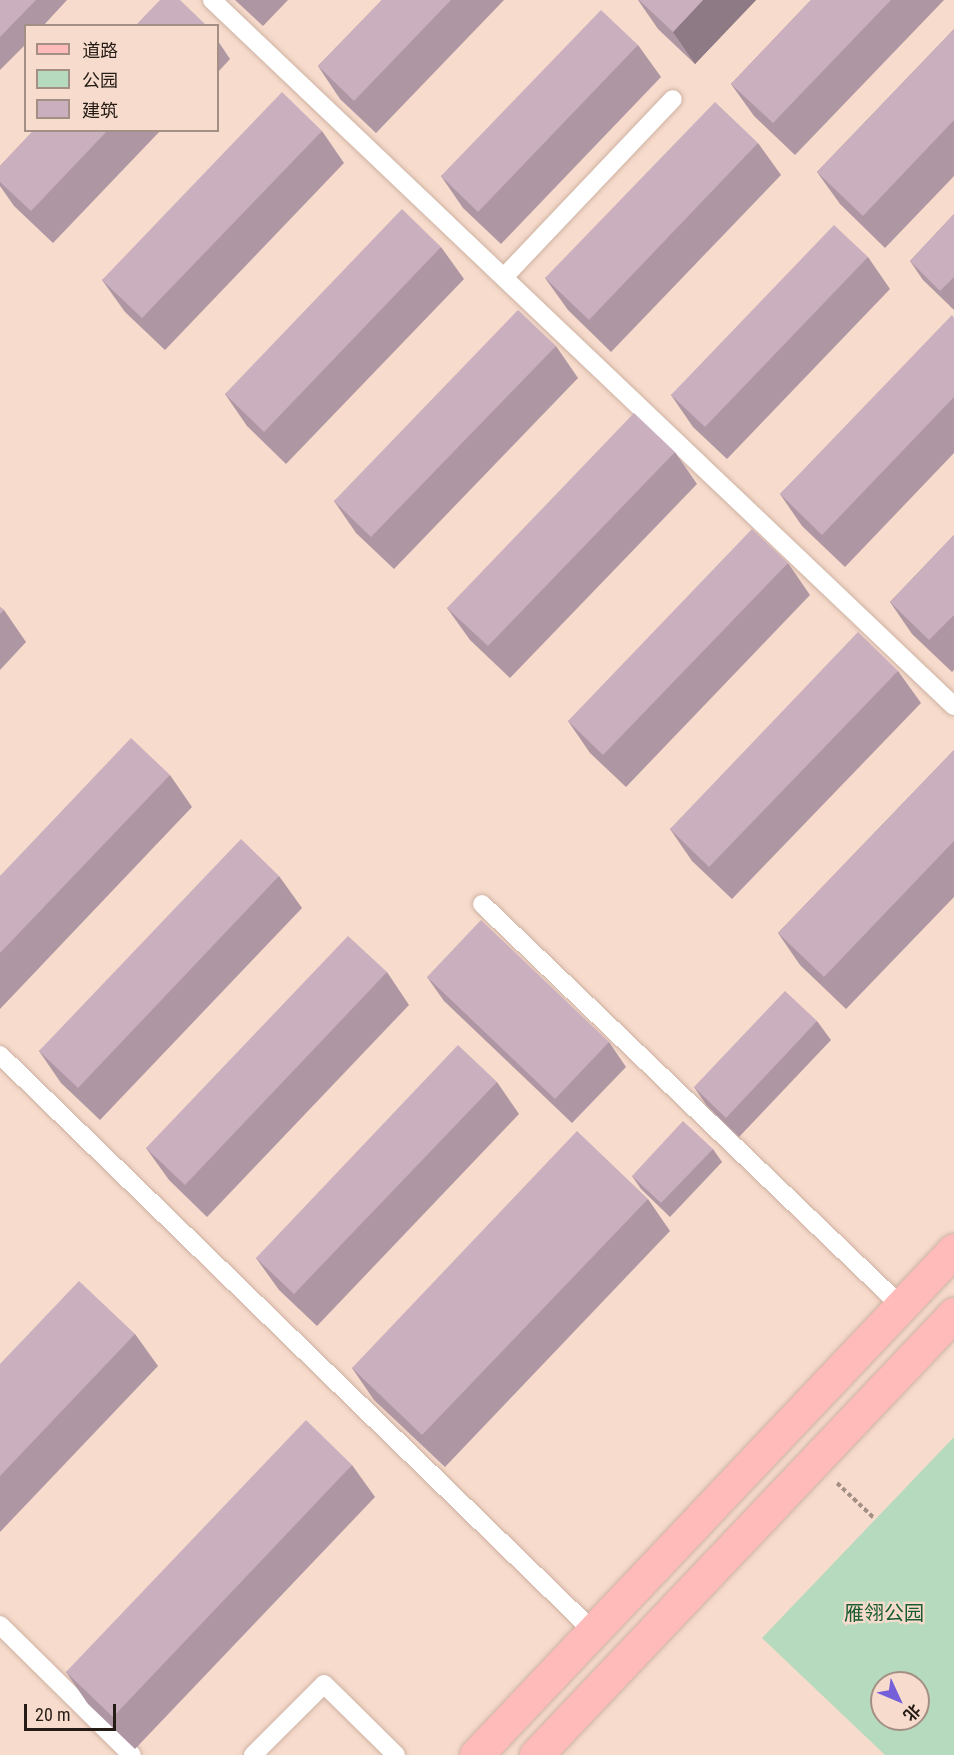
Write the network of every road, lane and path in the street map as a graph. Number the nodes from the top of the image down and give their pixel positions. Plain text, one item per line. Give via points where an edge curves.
1 (212, 0) edge
2 (673, 99) dead end
3 (504, 278) junction
4 (954, 706) edge
5 (482, 904) dead end
6 (0, 1055) edge
7 (954, 1250) edge
8 (901, 1306) junction
9 (954, 1314) edge
10 (814, 1461) junction
11 (875, 1519) dead end
12 (0, 1625) edge
13 (593, 1631) junction
14 (132, 1755) edge
15 (254, 1755) edge
16 (396, 1755) edge
17 (476, 1755) edge
18 (536, 1755) edge

1 - 3 lane
2 - 3 lane
3 - 4 lane
5 - 8 lane
6 - 13 lane
7 - 8 main road
8 - 13 main road
9 - 10 main road
10 - 11 path
10 - 18 main road
12 - 14 lane
13 - 17 main road
15 - 16 lane via 324,1684

